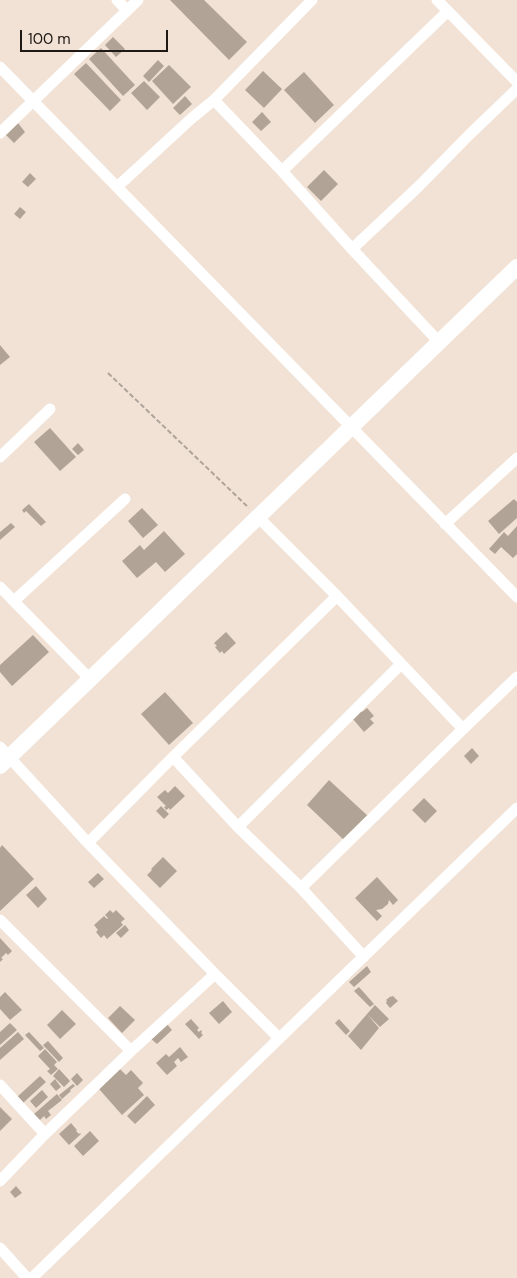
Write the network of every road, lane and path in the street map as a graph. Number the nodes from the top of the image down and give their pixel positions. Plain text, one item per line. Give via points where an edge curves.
1 (117, 0) edge
2 (138, 0) edge
3 (312, 0) edge
4 (437, 0) edge
5 (127, 10) junction
6 (448, 11) junction
7 (0, 67) edge
8 (517, 82) edge
9 (517, 89) edge
10 (214, 100) junction
11 (33, 101) junction
12 (0, 133) edge
13 (282, 171) junction
14 (116, 187) junction
15 (352, 250) junction
16 (517, 267) edge
17 (439, 342) junction
18 (108, 373) dead end
19 (50, 409) dead end
20 (351, 427) junction
21 (0, 457) edge
22 (517, 458) edge
23 (124, 499) dead end
24 (258, 517) junction
25 (445, 524) junction
26 (0, 587) edge
27 (337, 596) junction
28 (517, 597) edge
29 (14, 601) junction
30 (401, 664) junction
31 (517, 677) edge
32 (90, 679) junction
33 (463, 728) junction
34 (3, 756) edge
35 (173, 757) junction
36 (517, 808) edge
37 (238, 827) junction
38 (88, 843) junction
39 (301, 888) junction
40 (0, 922) edge
41 (364, 956) junction
42 (215, 974) junction
43 (280, 1038) junction
44 (131, 1051) junction
45 (0, 1085) edge
46 (45, 1134) junction
47 (0, 1181) edge
48 (0, 1248) edge
49 (27, 1278) edge
50 (32, 1278) edge

1 - 5 street
2 - 5 street
3 - 10 street
4 - 6 street
5 - 11 street
6 - 8 street
6 - 13 street
7 - 11 street
9 - 15 street
10 - 13 street
10 - 14 street
11 - 12 street
11 - 14 street
13 - 15 street
14 - 20 street
15 - 17 street
16 - 17 street
17 - 20 street
18 - 24 path
19 - 21 street
20 - 24 street
20 - 25 street
22 - 25 street
23 - 29 street
24 - 27 street
24 - 32 street
25 - 28 street
26 - 29 street
27 - 30 street
27 - 35 street
29 - 32 street
30 - 33 street
30 - 37 street
31 - 33 street
32 - 34 street
33 - 39 street
34 - 38 street
35 - 37 street
35 - 38 street
36 - 41 street
37 - 39 street
38 - 42 street
39 - 41 street
40 - 44 street
41 - 43 street
42 - 43 street
42 - 44 street
43 - 50 street
44 - 46 street
45 - 46 street
46 - 47 street
48 - 49 street

